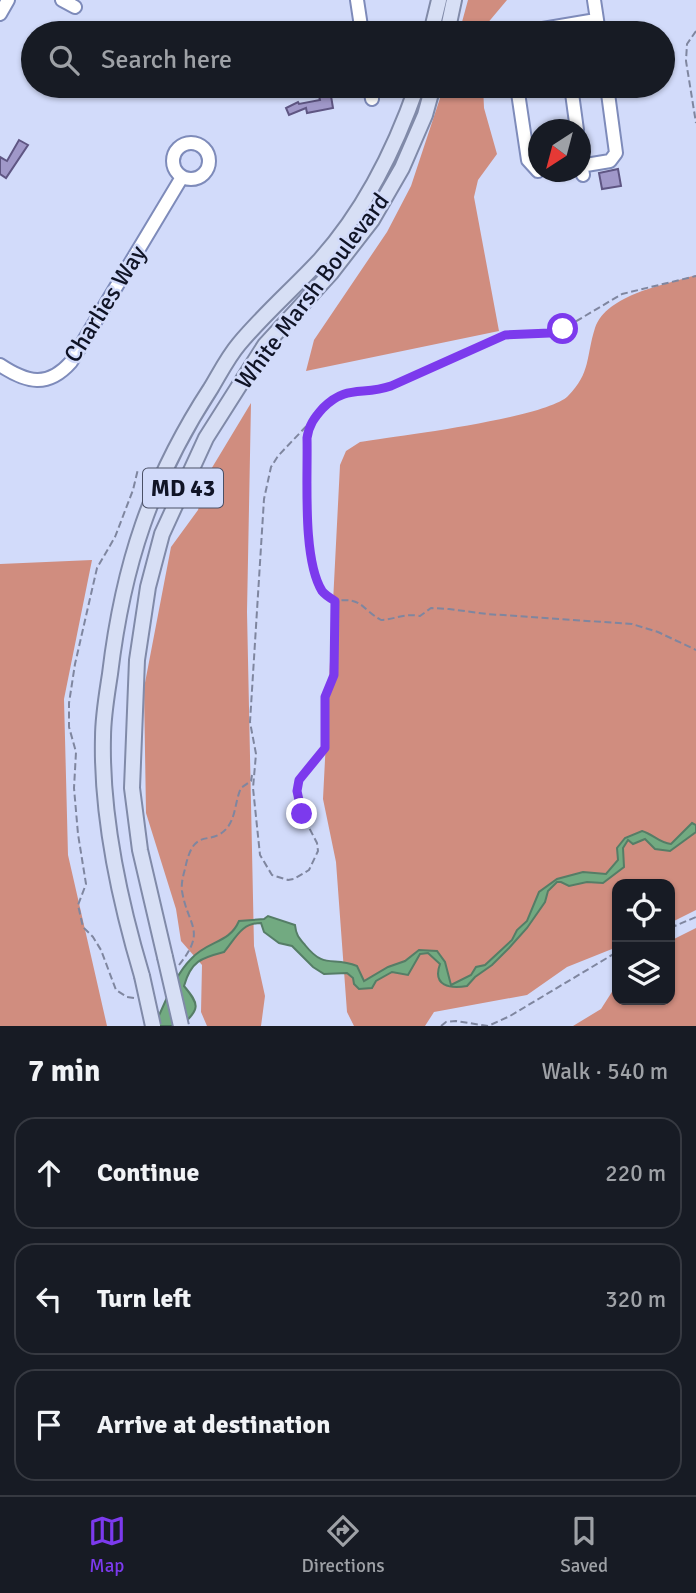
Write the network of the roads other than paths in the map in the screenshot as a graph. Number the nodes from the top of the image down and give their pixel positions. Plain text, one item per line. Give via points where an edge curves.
1 (8, 0) edge
2 (62, 0) edge
3 (356, 0) edge
4 (439, 0) edge
5 (454, 0) edge
6 (75, 7) dead end
7 (0, 14) edge
8 (360, 21) edge
9 (434, 21) edge
10 (449, 21) edge
11 (412, 98) edge
12 (430, 98) edge
13 (519, 98) edge
14 (573, 98) edge
15 (609, 98) edge
16 (576, 119) edge
17 (528, 160) edge
18 (591, 164) edge
19 (182, 177) dead end
20 (0, 365) edge
21 (153, 1026) edge
22 (181, 1026) edge

1 - 7 street
2 - 6 street
3 - 8 street
4 - 9 main road
5 - 10 main road
11 - 21 main road, White Marsh Boulevard / MD 43, bridge via 389,155 359,209 322,257 238,345 186,427 145,512 131,558 114,639 103,736 107,824
12 - 22 main road, White Marsh Boulevard / MD 43, bridge via 402,168 372,220 265,345 206,438 162,534 137,660 132,788 140,850
13 - 17 street
14 - 16 street
15 - 18 street via 616,153 610,161
19 - 20 street, Charlies Way via 65,370 32,381

